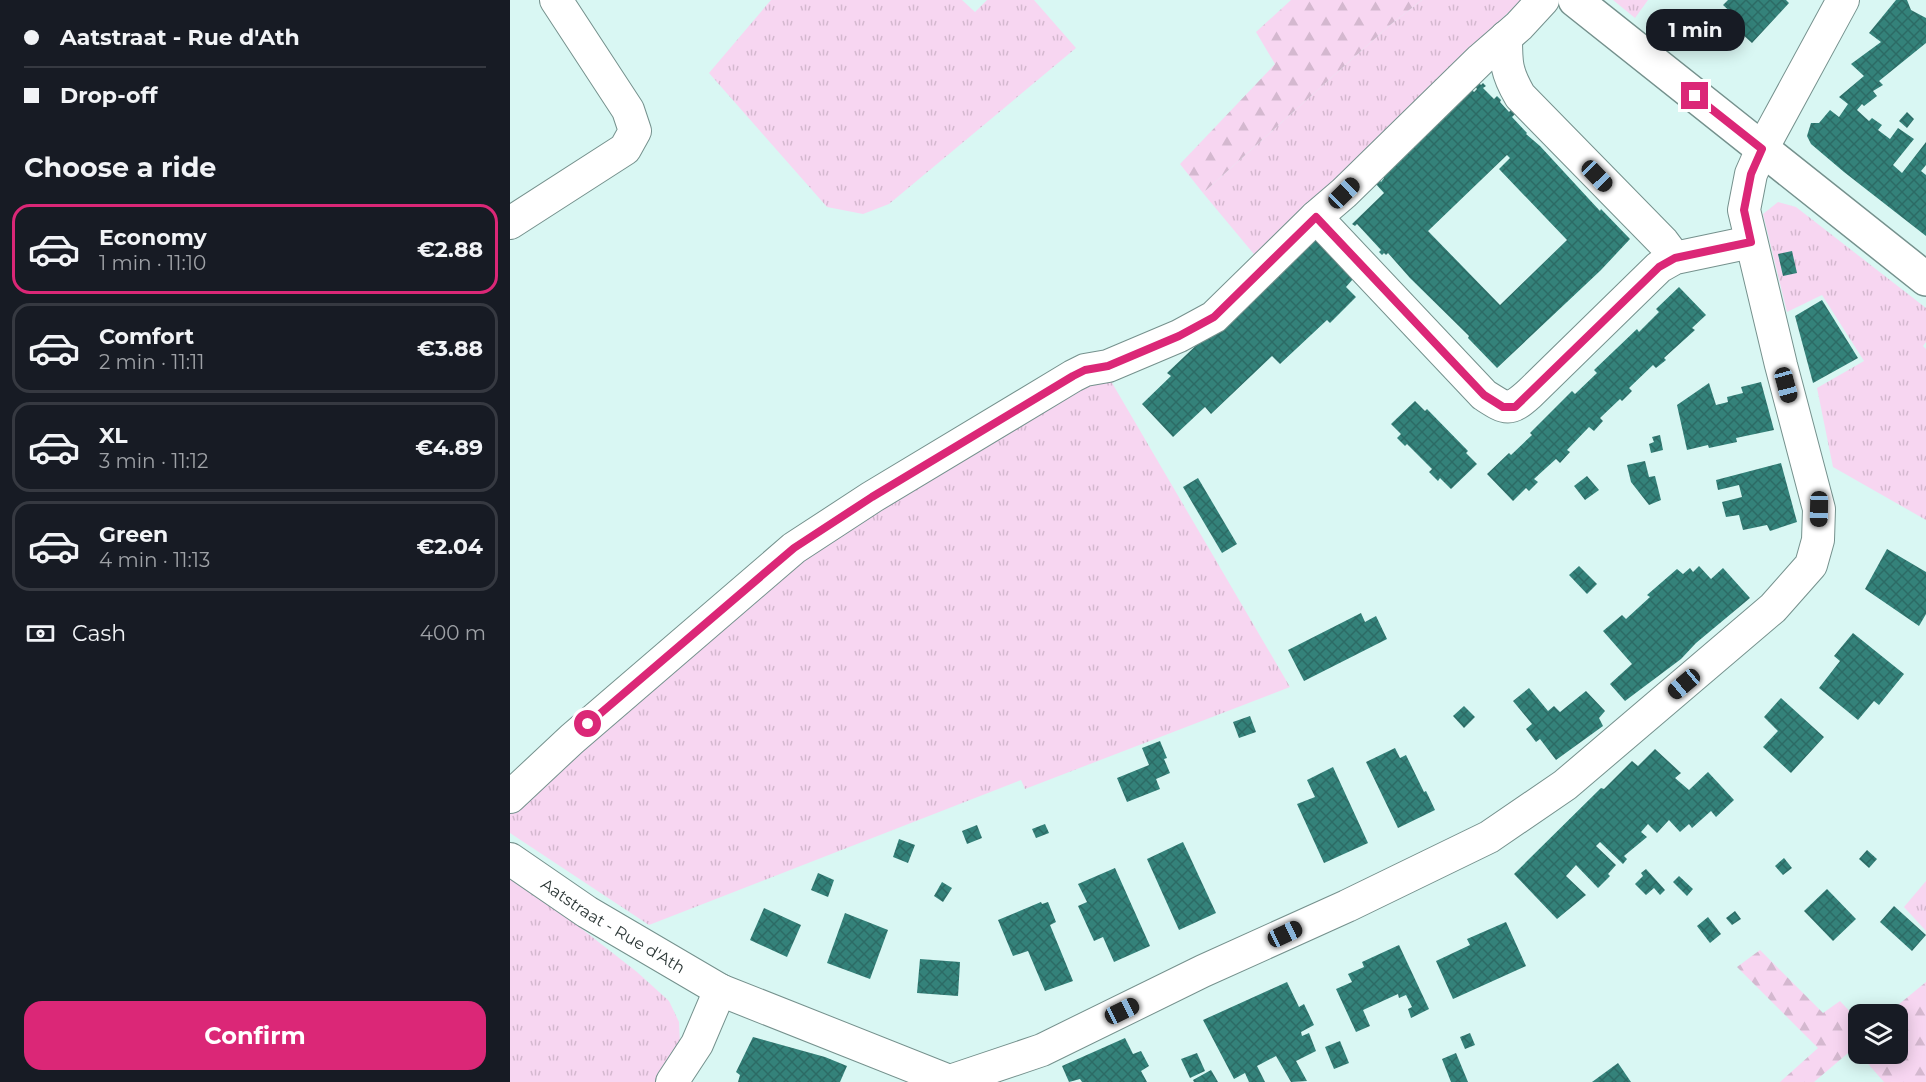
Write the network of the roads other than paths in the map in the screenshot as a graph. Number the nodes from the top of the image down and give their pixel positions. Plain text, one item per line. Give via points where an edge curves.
1 (556, 0) edge
2 (1543, 0) edge
3 (1575, 0) edge
4 (1844, 0) edge
5 (1506, 37) junction
6 (1762, 149) junction
7 (1316, 217) junction
8 (510, 223) edge
9 (1751, 242) junction
10 (1675, 258) junction
11 (1926, 279) edge
12 (510, 797) edge
13 (510, 859) edge
14 (720, 990) junction
15 (1042, 1050) junction
16 (672, 1082) edge
17 (951, 1082) edge
18 (1014, 1082) edge

1 - 8 street via 628,110 635,131 624,149
2 - 5 street
3 - 6 main road
4 - 6 street
5 - 7 street
5 - 10 street via 1509,78 1520,96
6 - 9 street via 1751,174 1744,210
6 - 11 main road
7 - 10 street via 1484,395 1503,407 1515,407 1659,267
7 - 12 street via 1214,317 1179,336 1096,368 872,497 794,548
9 - 10 street
9 - 15 street via 1819,509 1818,540 1811,565 1773,608 1565,785 1489,837
13 - 14 street, Aatstraat - Rue d'Ath via 587,912
14 - 16 street via 697,1044
14 - 17 street, Aatstraat - Rue d'Ath
15 - 17 street
15 - 18 street

